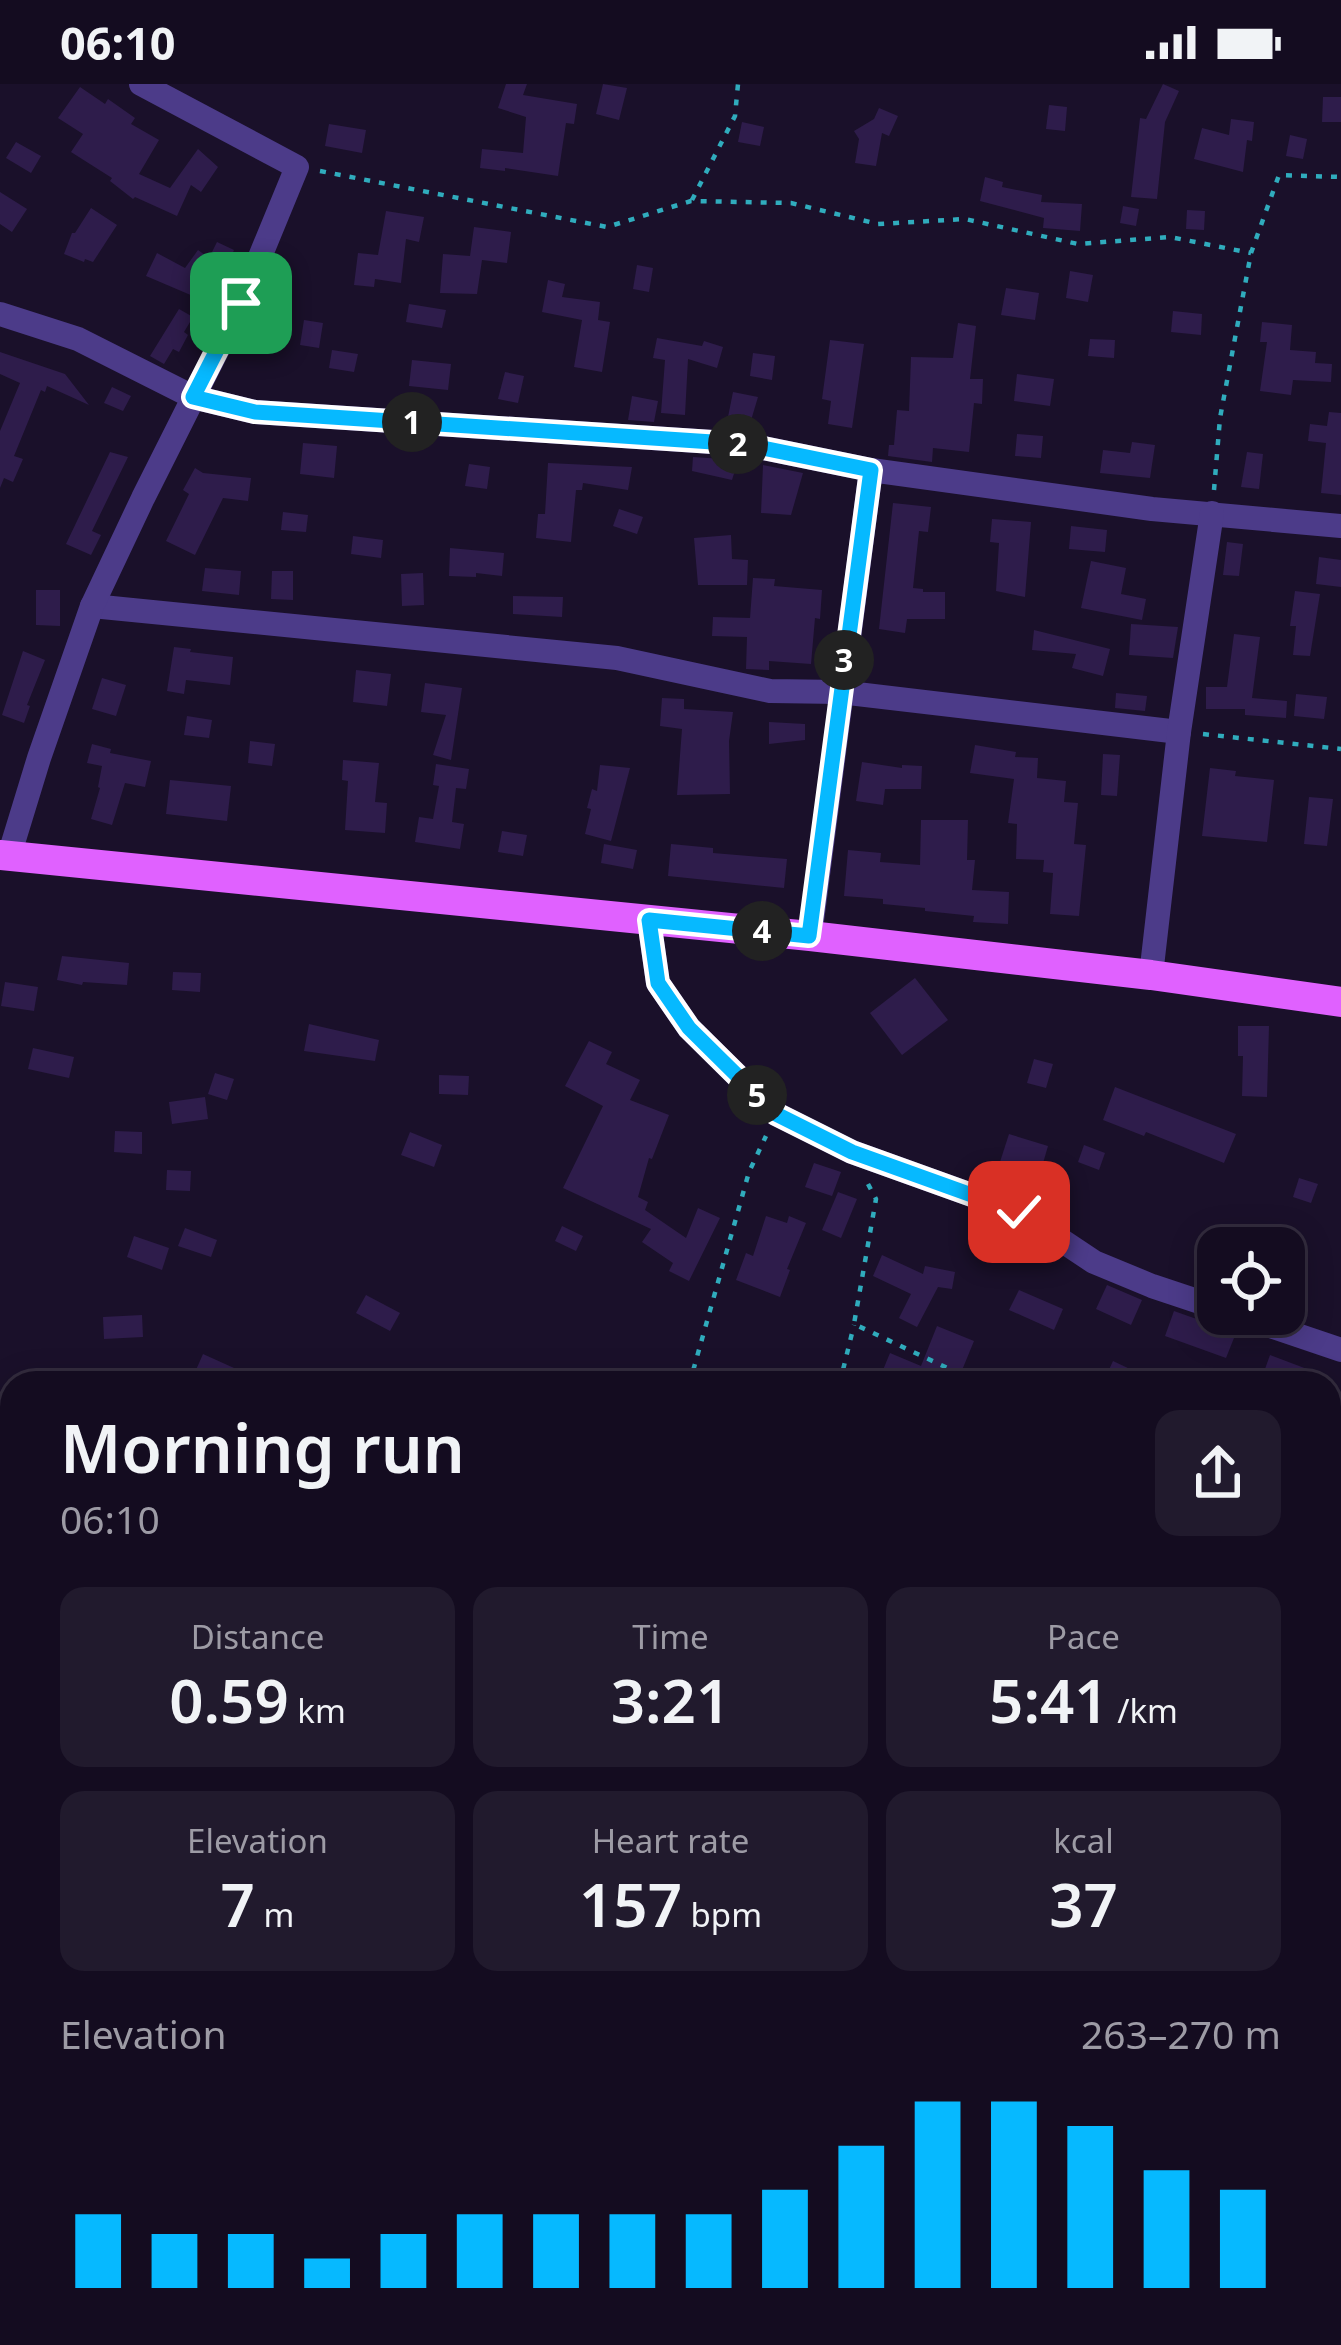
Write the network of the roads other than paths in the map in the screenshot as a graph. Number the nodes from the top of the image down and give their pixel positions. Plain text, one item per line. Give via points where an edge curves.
1 (141, 84) edge
2 (0, 314) edge
3 (193, 397) junction
4 (871, 470) junction
5 (1212, 513) junction
6 (1341, 526) edge
7 (92, 606) junction
8 (840, 692) junction
9 (1180, 731) junction
10 (4, 855) edge
11 (649, 920) junction
12 (809, 936) junction
13 (1151, 975) junction
14 (1341, 1002) edge
15 (1197, 1301) edge
16 (1297, 1335) edge
17 (1341, 1350) edge

1 - 3 street via 297,166
2 - 3 street via 78,339
3 - 4 street via 255,412 743,444
3 - 7 street
4 - 5 street
4 - 8 street
5 - 6 street
5 - 9 street
7 - 8 street via 617,658 770,691
7 - 10 street
8 - 9 street
8 - 12 street
9 - 13 street
10 - 11 main road
11 - 12 main road
11 - 15 street via 658,983 689,1028 776,1114 852,1152 1019,1212 1094,1262
12 - 13 main road
13 - 14 main road
16 - 17 street

